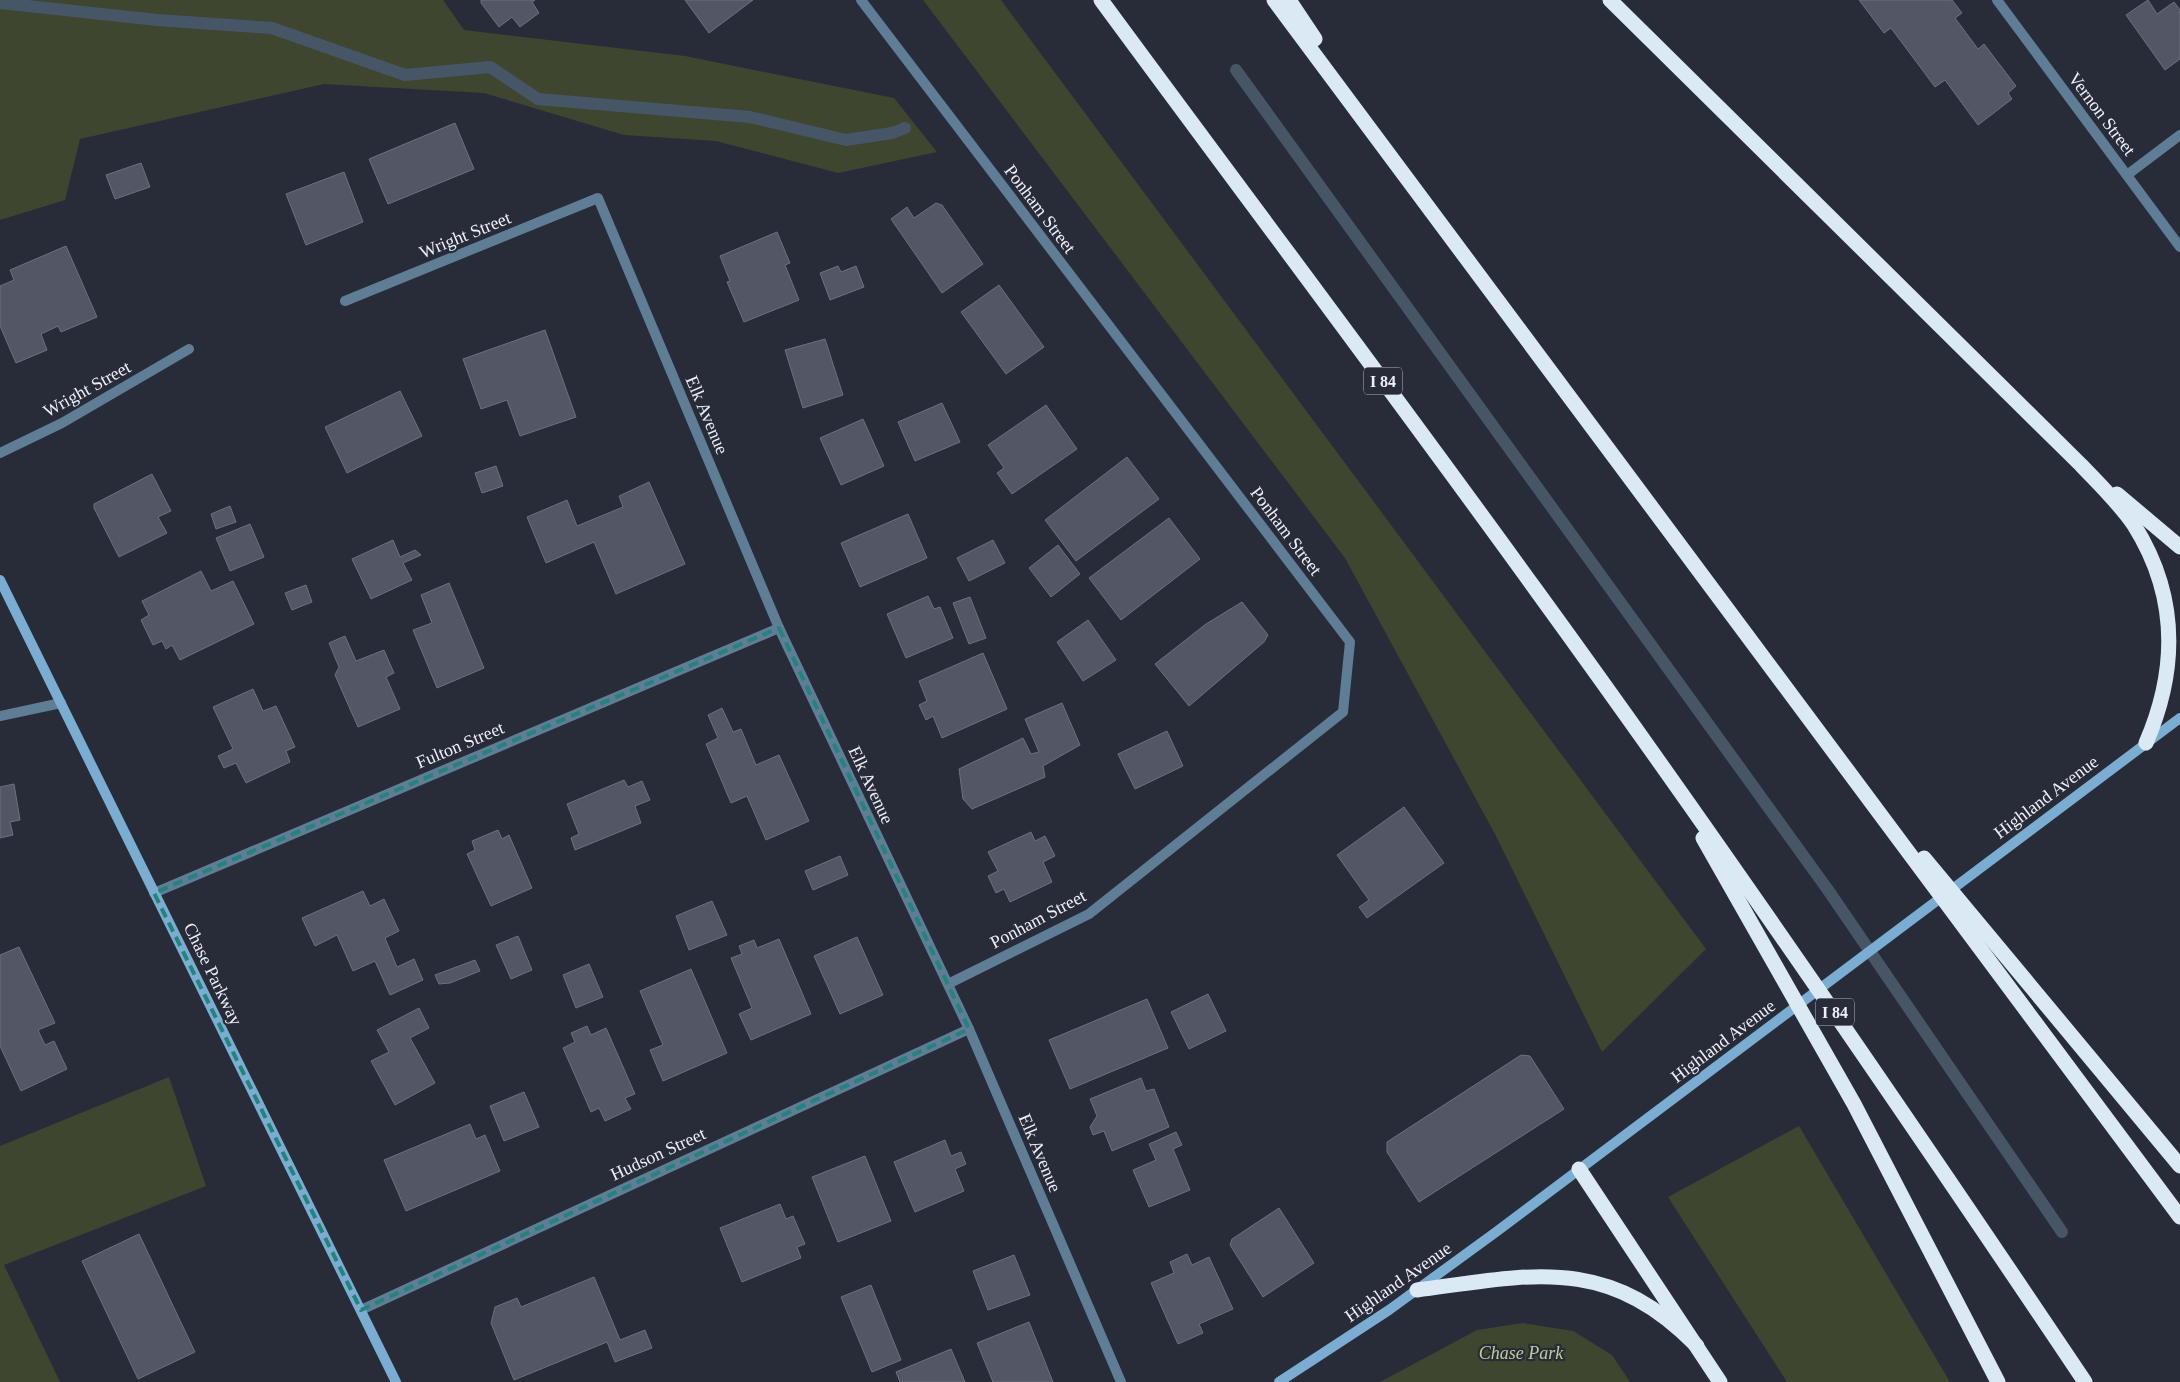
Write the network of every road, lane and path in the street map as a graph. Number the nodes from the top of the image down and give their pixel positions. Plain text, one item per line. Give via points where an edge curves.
1 (861, 0) edge
2 (1101, 0) edge
3 (1274, 0) edge
4 (1289, 0) edge
5 (1610, 0) edge
6 (1997, 0) edge
7 (2180, 135) edge
8 (2127, 175) junction
9 (598, 198) joint
10 (1428, 207) junction
11 (2180, 247) edge
12 (345, 301) dead end
13 (189, 350) dead end
14 (0, 453) edge
15 (2081, 464) junction
16 (2180, 547) edge
17 (0, 580) edge
18 (779, 628) junction
19 (61, 703) junction
20 (0, 716) edge
21 (1808, 716) junction
22 (2180, 718) edge
23 (2146, 743) junction
24 (1661, 765) junction
25 (154, 893) junction
26 (948, 984) junction
27 (968, 1029) junction
28 (2180, 1166) edge
29 (1579, 1169) junction
30 (2180, 1217) edge
31 (2004, 1262) junction
32 (1417, 1290) junction
33 (361, 1310) junction
34 (1697, 1346) junction
35 (396, 1382) edge
36 (1121, 1382) edge
37 (1279, 1382) edge
38 (1720, 1382) edge
39 (1998, 1382) edge
40 (2078, 1382) edge
41 (2085, 1382) edge

1 - 26 street, Ponham Street via 1350,642 1344,712 1089,914
2 - 24 highway, I 84 via 1526,576
3 - 10 highway
4 - 10 highway
5 - 15 highway
6 - 8 street, Vernon Street
7 - 8 street
8 - 11 street, Vernon Street
9 - 12 street, Wright Street
9 - 18 street, Elk Avenue
10 - 21 highway
13 - 14 street, Wright Street via 62,423
15 - 16 highway
15 - 23 highway via 2134,525 2153,561 2165,598 2170,638 2167,676 2158,716
17 - 19 main road, Chase Parkway
18 - 25 street, Fulton Street
18 - 26 street, Elk Avenue
19 - 20 street
19 - 25 main road, Chase Parkway
21 - 28 highway
21 - 30 highway
22 - 23 main road, Highland Avenue
23 - 29 main road, Highland Avenue
24 - 31 highway, I 84 via 1882,1079
24 - 39 highway via 1854,1104
25 - 33 main road, Chase Parkway
26 - 27 street, Elk Avenue
27 - 33 street, Hudson Street
27 - 36 street, Elk Avenue
29 - 32 main road, Highland Avenue
29 - 34 highway
31 - 40 highway, I 84
31 - 41 highway
32 - 34 highway via 1538,1276 1578,1278 1633,1296 1659,1312
32 - 37 main road, Highland Avenue
33 - 35 main road, Chase Parkway
34 - 38 highway

